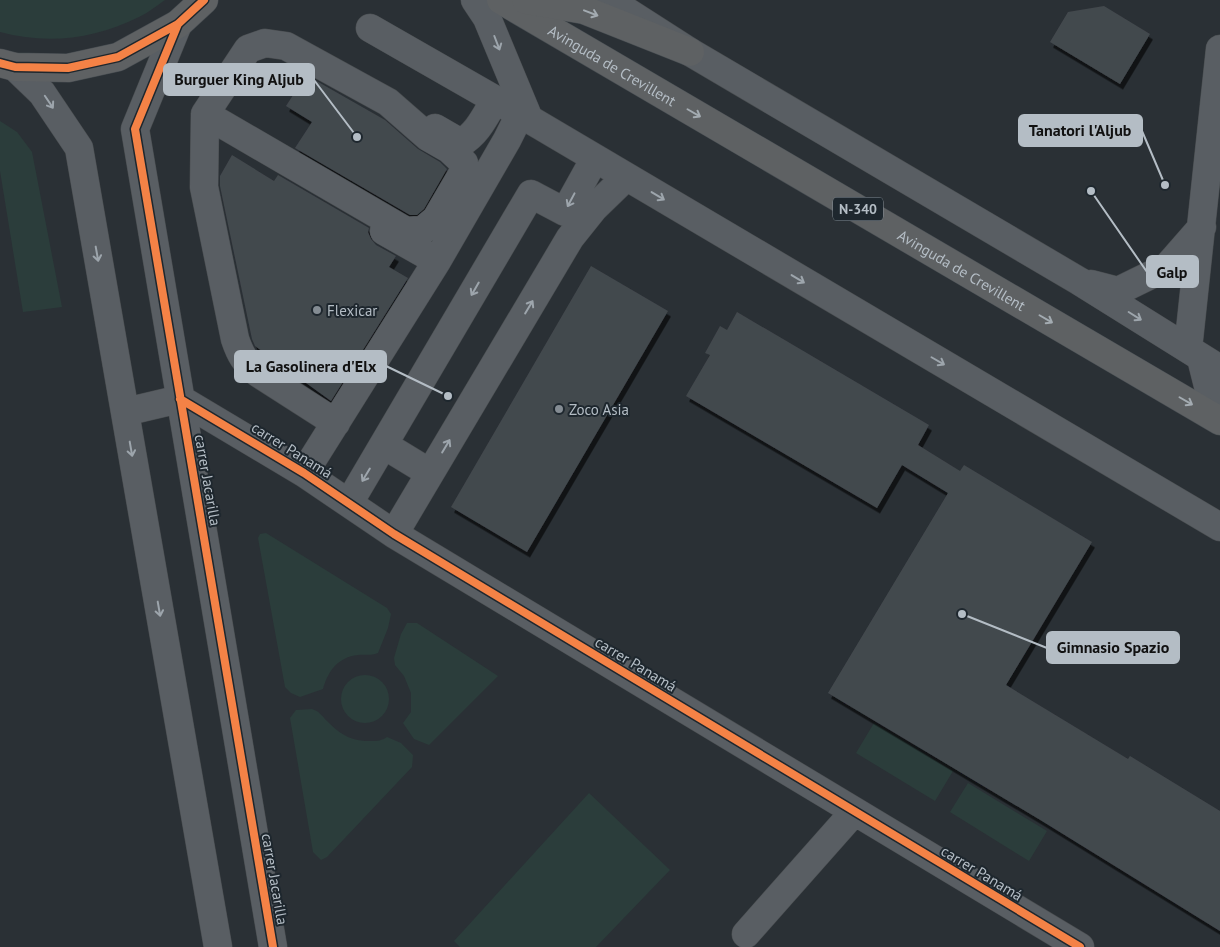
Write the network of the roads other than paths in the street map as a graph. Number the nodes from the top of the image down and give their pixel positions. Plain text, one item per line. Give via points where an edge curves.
1 (204, 0) edge
2 (475, 0) edge
3 (501, 0) edge
4 (526, 0) edge
5 (609, 0) edge
6 (178, 24) junction
7 (370, 28) dead end
8 (1220, 49) edge
9 (690, 52) junction
10 (7, 65) edge
11 (495, 100) junction
12 (388, 102) junction
13 (204, 114) junction
14 (524, 117) junction
15 (461, 143) junction
16 (594, 158) junction
17 (487, 175) junction
18 (626, 176) junction
19 (1202, 227) junction
20 (437, 261) junction
21 (1079, 280) junction
22 (1203, 358) edge
23 (180, 399) junction
24 (124, 412) junction
25 (1218, 420) edge
26 (336, 423) junction
27 (384, 445) junction
28 (304, 473) junction
29 (430, 473) junction
30 (349, 503) junction
31 (1220, 527) edge
32 (394, 534) junction
33 (854, 812) junction
34 (746, 934) dead end
35 (218, 947) edge
36 (273, 947) edge
37 (1080, 947) edge

1 - 6 highway
2 -> 14 street via 487,18
3 -> 25 highway, Avinguda de Crevillent / N-340
4 -> 9 highway via 584,10
5 - 9 street
6 - 10 highway via 118,57 68,68
6 - 23 street, carrer Jacarilla via 135,128
7 - 11 street
8 - 19 street
9 - 21 street
10 -> 24 street via 42,92 79,148
11 - 14 street
11 - 15 street via 480,125
12 - 13 street via 286,46 265,43 248,49
12 - 13 street via 428,137 464,162 464,170 436,219 423,230 406,231
12 - 15 street
13 - 20 street via 209,126 224,138
13 - 26 street via 204,187 239,352 258,373
14 - 16 street
14 - 17 street
15 - 17 street via 480,158
16 - 18 street
16 -> 27 street via 565,212 531,194
17 - 20 street
29 -> 18 street via 570,238
18 -> 31 street
19 - 21 street via 1166,267 1118,291
19 - 22 street
20 - 26 street
21 -> 22 street
22 - 25 street, Avinguda de Crevillent
23 - 24 street
23 - 28 street, carrer Panamá
23 - 36 street, carrer Jacarilla
24 -> 35 street
26 - 28 street
27 - 29 street
27 -> 30 street
28 - 30 street, carrer Panamá
29 - 32 street
30 - 32 street, carrer Panamá
32 - 33 street, carrer Panamá
33 - 34 street
33 - 37 street, carrer Panamá

